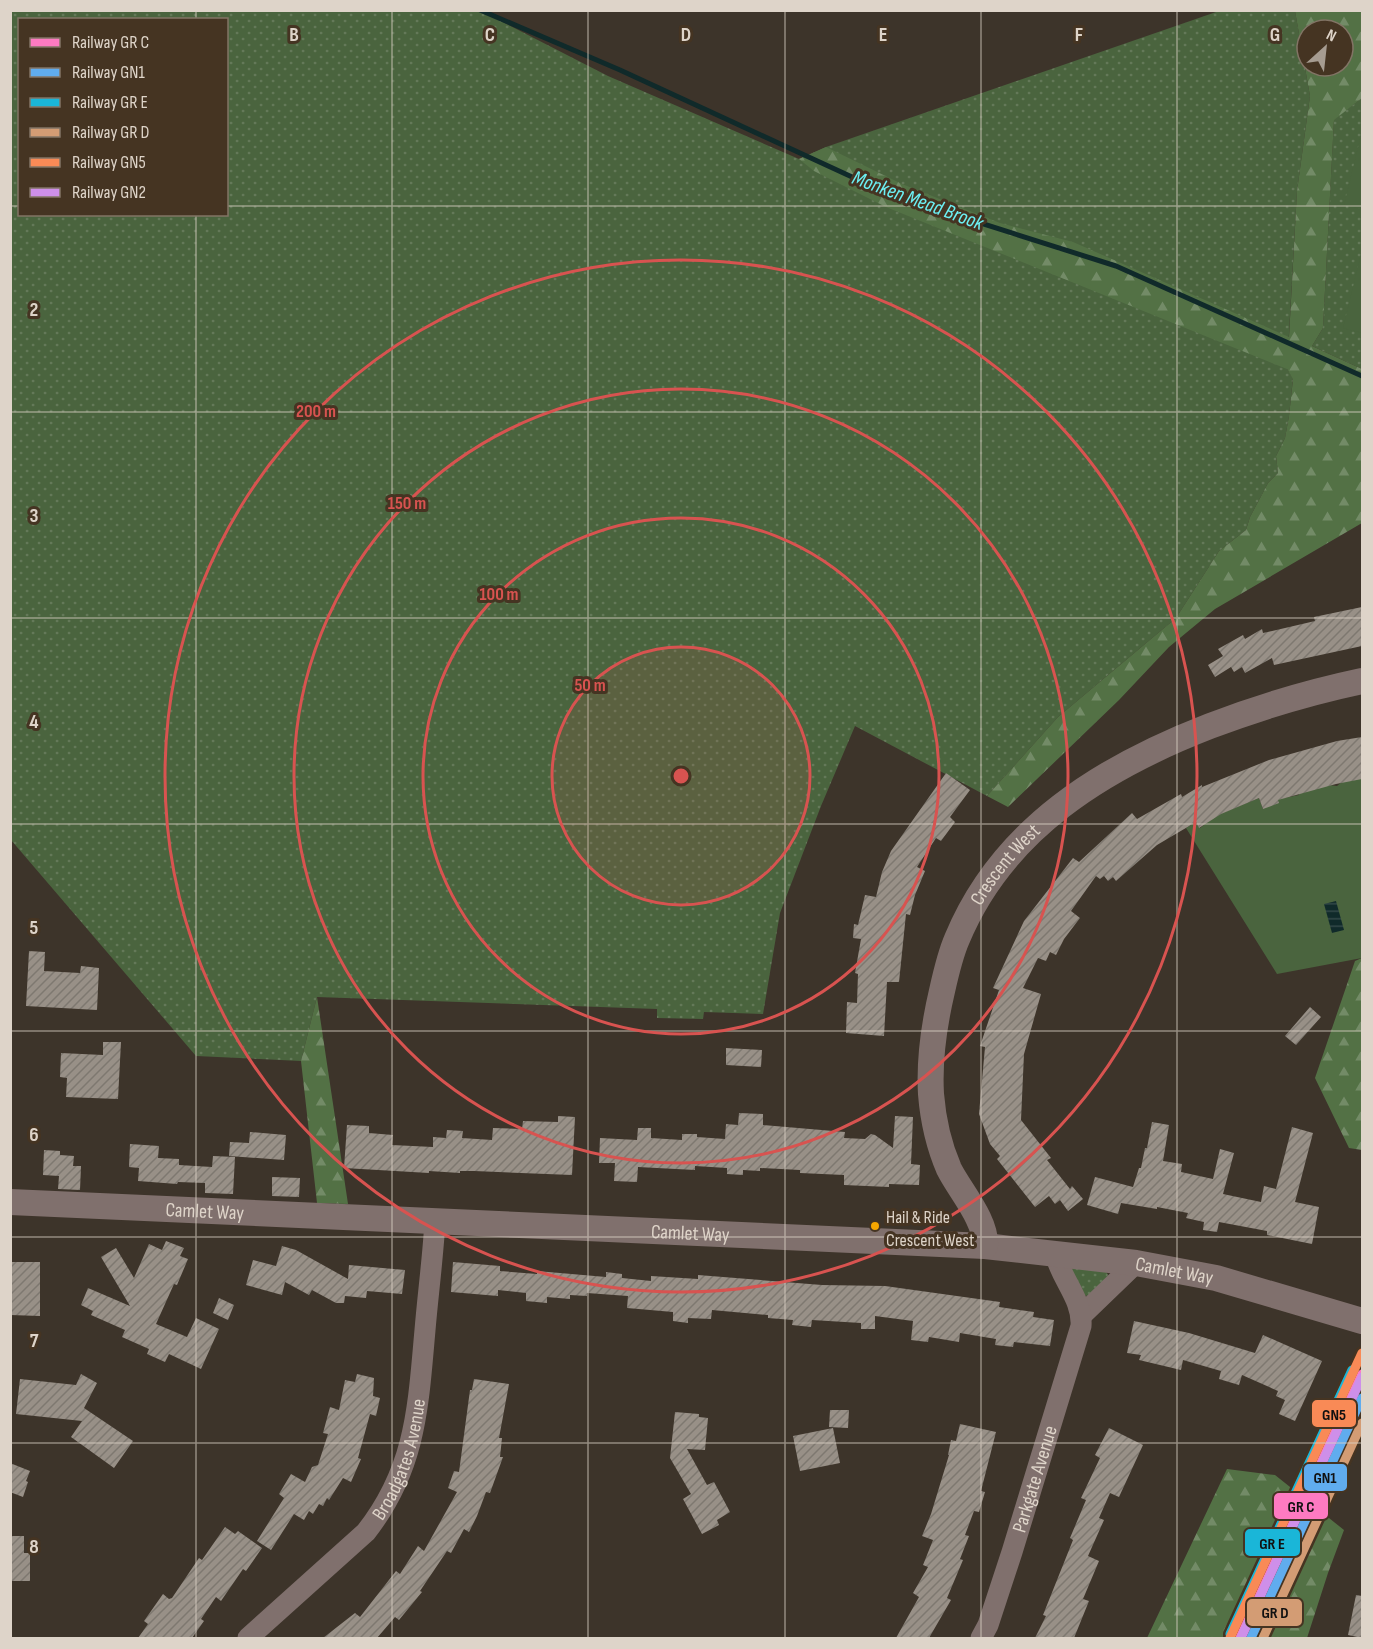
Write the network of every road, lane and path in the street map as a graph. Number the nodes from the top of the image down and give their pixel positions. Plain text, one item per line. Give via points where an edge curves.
1 (1362, 681) edge
2 (10, 1202) edge
3 (435, 1221) junction
4 (985, 1246) junction
5 (1054, 1253) junction
6 (1136, 1263) junction
7 (1081, 1316) junction
8 (1362, 1321) edge
9 (248, 1638) edge
10 (981, 1638) edge

1 - 4 street, Crescent West via 1256,710 1130,761 1078,792 1044,819 984,889 957,939 937,1011 930,1061 931,1096 940,1145 984,1232
2 - 3 street, Camlet Way
3 - 4 street, Camlet Way
3 - 9 street, Broadgates Avenue via 416,1421 395,1488 366,1532
4 - 5 street, Camlet Way
5 - 6 street, Camlet Way
5 - 7 street
6 - 7 street
6 - 8 street, Camlet Way via 1216,1278
7 - 10 street, Parkgate Avenue via 1009,1562

